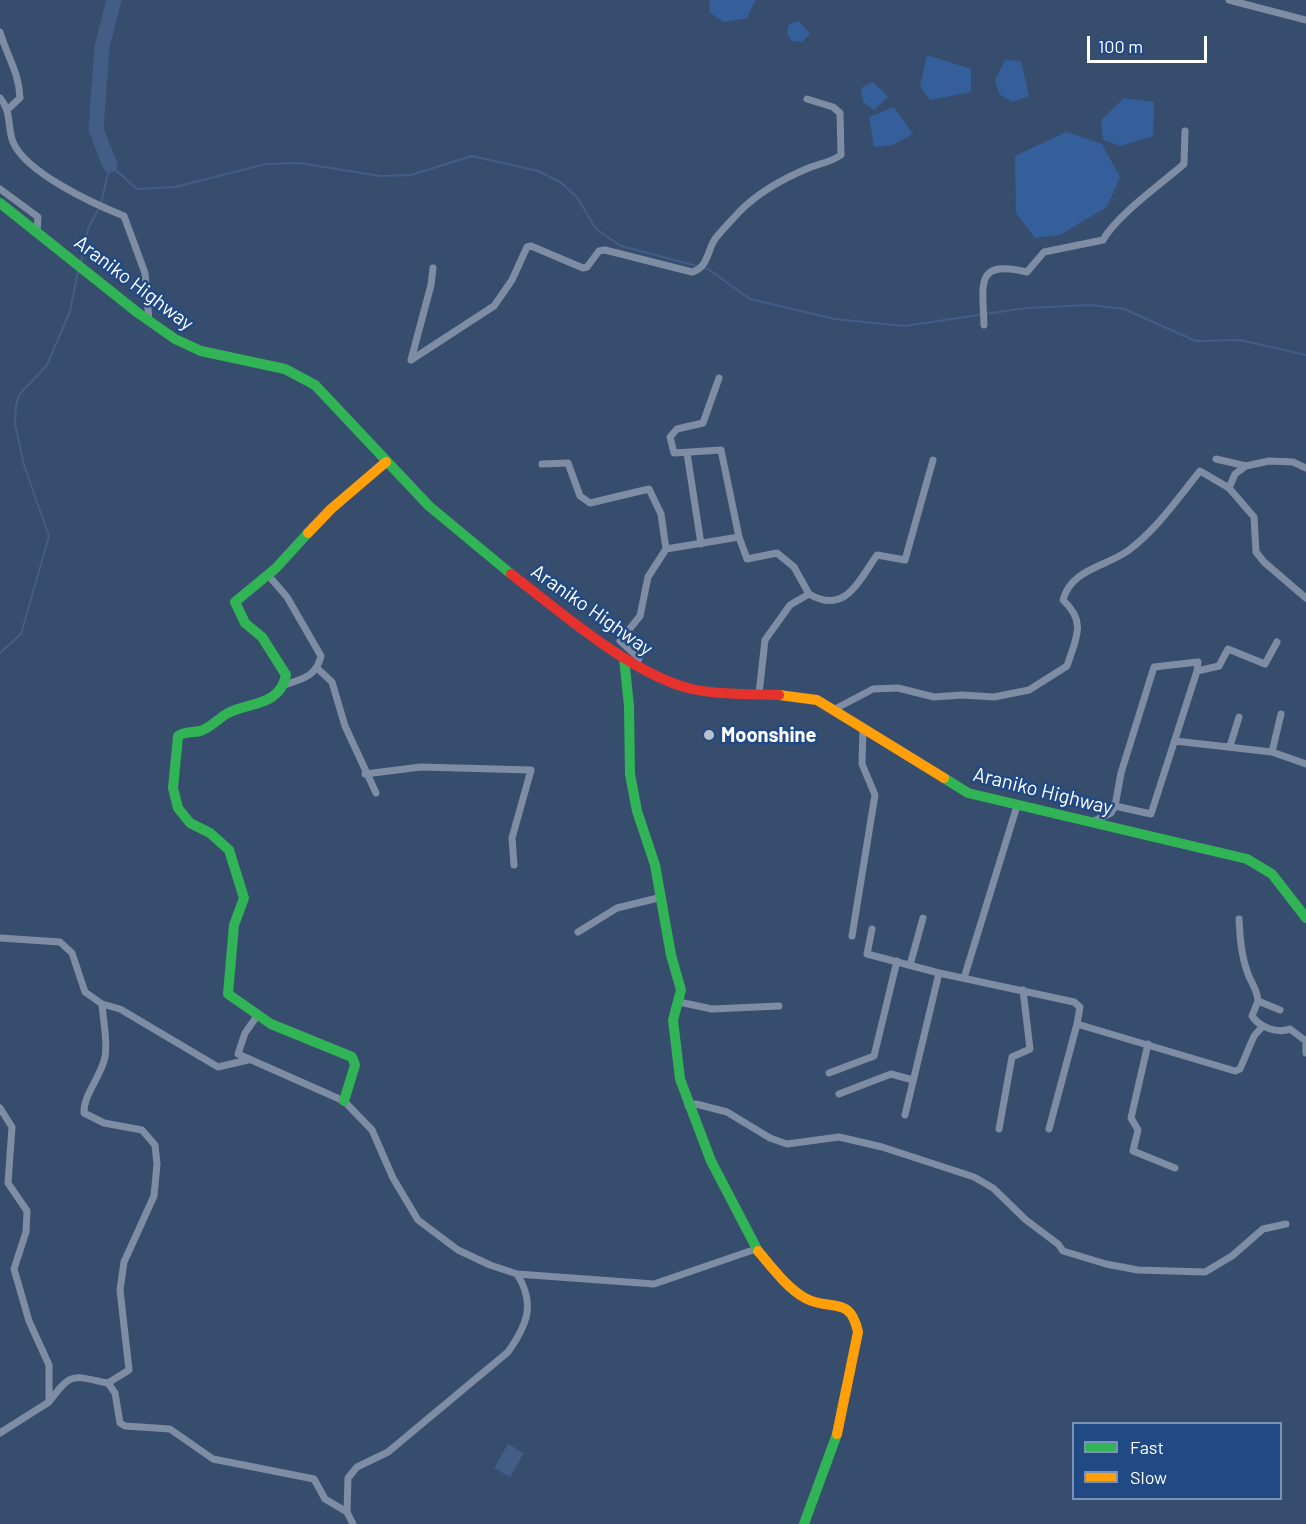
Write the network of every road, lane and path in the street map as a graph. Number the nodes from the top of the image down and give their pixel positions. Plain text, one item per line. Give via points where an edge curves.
1 (1229, 0) edge
2 (1306, 20) edge
3 (0, 32) edge
4 (0, 98) edge
5 (807, 99) dead end
6 (7, 110) junction
7 (1185, 131) dead end
8 (0, 189) edge
9 (0, 203) edge
10 (37, 232) junction
11 (433, 268) dead end
12 (149, 321) junction
13 (984, 325) dead end
14 (719, 378) dead end
15 (687, 453) junction
16 (1216, 459) dead end
17 (933, 460) dead end
18 (387, 462) junction
19 (542, 464) dead end
20 (1246, 466) junction
21 (1306, 468) edge
22 (1229, 488) junction
23 (739, 537) junction
24 (701, 544) junction
25 (666, 549) junction
26 (268, 575) junction
27 (809, 594) junction
28 (1306, 598) edge
29 (1277, 642) dead end
30 (624, 658) junction
31 (636, 666) junction
32 (318, 669) junction
33 (1197, 671) junction
34 (284, 686) junction
35 (759, 694) junction
36 (835, 709) junction
37 (1281, 714) dead end
38 (1239, 717) dead end
39 (863, 727) junction
40 (1175, 741) junction
41 (1230, 746) junction
42 (1272, 752) junction
43 (1306, 764) edge
44 (365, 774) junction
45 (376, 793) dead end
46 (1017, 806) junction
47 (1116, 806) junction
48 (1090, 823) junction
49 (514, 865) dead end
50 (662, 897) junction
51 (923, 918) dead end
52 (1306, 918) edge
53 (1239, 919) dead end
54 (872, 929) dead end
55 (578, 932) dead end
56 (852, 936) dead end
57 (0, 938) edge
58 (897, 961) junction
59 (910, 965) junction
60 (939, 973) junction
61 (964, 978) junction
62 (1023, 990) junction
63 (1258, 1001) junction
64 (679, 1002) junction
65 (102, 1004) junction
66 (779, 1006) dead end
67 (1280, 1010) dead end
68 (257, 1016) junction
69 (1077, 1024) junction
70 (1263, 1026) junction
71 (1306, 1043) edge
72 (1148, 1044) junction
73 (1306, 1053) edge
74 (248, 1060) junction
75 (828, 1072) dead end
76 (914, 1080) junction
77 (839, 1094) dead end
78 (344, 1101) junction
79 (688, 1106) junction
80 (0, 1108) edge
81 (905, 1115) dead end
82 (999, 1129) dead end
83 (1049, 1129) dead end
84 (1175, 1168) dead end
85 (1286, 1224) dead end
86 (756, 1249) junction
87 (517, 1274) junction
88 (108, 1383) junction
89 (49, 1402) junction
90 (0, 1432) edge
91 (346, 1512) junction
92 (353, 1524) edge
93 (804, 1524) edge

1 - 2 street
3 - 6 street via 20,88 20,98
4 - 6 street
5 - 11 street via 840,113 841,155 757,195 715,239 698,270 692,272 605,250 599,251 583,268 531,246 494,306 411,360
6 - 12 street via 12,141 19,152 66,189 124,216 145,273
7 - 13 street via 1184,164 1140,201 1103,240 1044,252 1027,272 1000,268 989,271 983,279
8 - 10 street via 38,217
9 - 10 main road, Araniko Highway
10 - 12 main road, Araniko Highway
12 - 18 main road, Araniko Highway via 200,352 278,365 296,372 315,385
14 - 15 street via 703,423 677,429 670,437 674,453
15 - 23 street via 721,450
15 - 24 street
16 - 20 street
17 - 27 street via 905,560 876,555 846,597 834,602
18 - 26 main road via 331,509
18 - 30 main road, Araniko Highway via 468,542
19 - 25 street via 568,463 580,496 590,503 650,489 661,514
20 - 21 street via 1269,461 1293,462
20 - 22 street via 1235,474
22 - 28 street via 1254,517 1256,552
22 - 36 street via 1200,471 1146,536 1066,587 1062,600 1074,610 1079,628 1067,666 1029,690 994,698 934,697 898,688 873,689
23 - 24 street
23 - 27 street via 747,559 777,553 794,567
24 - 25 street
25 - 31 street via 648,577 640,616 620,641 639,658
26 - 32 street via 287,597 321,656
26 - 34 main road via 235,602 245,623 262,637 286,675
27 - 35 street via 790,605 765,640
29 - 33 street via 1265,664 1228,649 1219,666
30 - 31 main road, Araniko Highway
30 - 50 main road via 630,774
31 - 35 main road, Araniko Highway via 702,691
32 - 34 street
32 - 44 street via 332,682 341,716
33 - 40 street
33 - 47 street via 1198,662 1154,667 1121,773
34 - 68 main road via 263,704 245,704 200,731 188,730 178,736 176,745 173,788 178,808 190,823 210,833 229,850 239,875 244,898 234,925 228,994
35 - 36 main road, Araniko Highway via 798,696
36 - 39 main road, Araniko Highway
37 - 42 street
38 - 41 street
39 - 46 main road, Araniko Highway via 952,785
39 - 56 street via 862,764 875,795
40 - 41 street
40 - 47 street via 1150,814
41 - 42 street
42 - 43 street
44 - 45 street
44 - 49 street via 421,767 531,770 512,838
46 - 48 main road, Araniko Highway
46 - 61 street
47 - 48 street via 1111,813
48 - 52 main road, Araniko Highway via 1247,859 1272,874
50 - 55 street via 617,908
50 - 64 main road via 671,956 680,983
51 - 59 street
53 - 63 street via 1244,962
54 - 58 street via 867,954
57 - 65 street via 60,942 72,953 85,992
58 - 59 street
58 - 75 street via 874,1056
59 - 60 street
60 - 61 street
60 - 76 street
61 - 62 street
62 - 69 street via 1074,1002 1080,1007
62 - 82 street via 1030,1049 1012,1057
63 - 67 street
63 - 70 street via 1252,1016
64 - 66 street via 712,1009
64 - 79 main road via 673,1032
65 - 74 street via 120,1009 218,1067
65 - 88 street via 106,1055 97,1083 84,1103 84,1113 104,1123 142,1130 155,1145 157,1164 154,1196 124,1262 120,1290 129,1370
68 - 74 street via 245,1033 238,1054
68 - 78 main road via 352,1057 355,1065
69 - 72 street
69 - 83 street
70 - 71 street via 1282,1032 1290,1029
70 - 72 street via 1254,1036 1240,1069 1235,1071
71 - 73 street
72 - 84 street via 1131,1118 1138,1130 1134,1151
74 - 78 street
76 - 77 street via 891,1074
76 - 81 street
78 - 87 street via 372,1130 393,1178 418,1220 458,1250
79 - 85 street via 696,1104 733,1115 779,1142 839,1137 974,1177 993,1188 1063,1251 1106,1264 1138,1270 1205,1272 1232,1256 1263,1229
79 - 86 main road
80 - 89 street via 12,1127 8,1183 27,1211 26,1232 14,1269 29,1321 49,1365
86 - 87 street via 654,1284
86 - 93 main road via 805,1298 849,1309 858,1332 841,1423
87 - 91 street via 529,1302 529,1316 508,1352 388,1452 357,1467 348,1478
88 - 89 street via 68,1378
88 - 91 street via 115,1393 120,1423 125,1426 170,1429 213,1459 314,1479 325,1499
89 - 90 street
91 - 92 street

